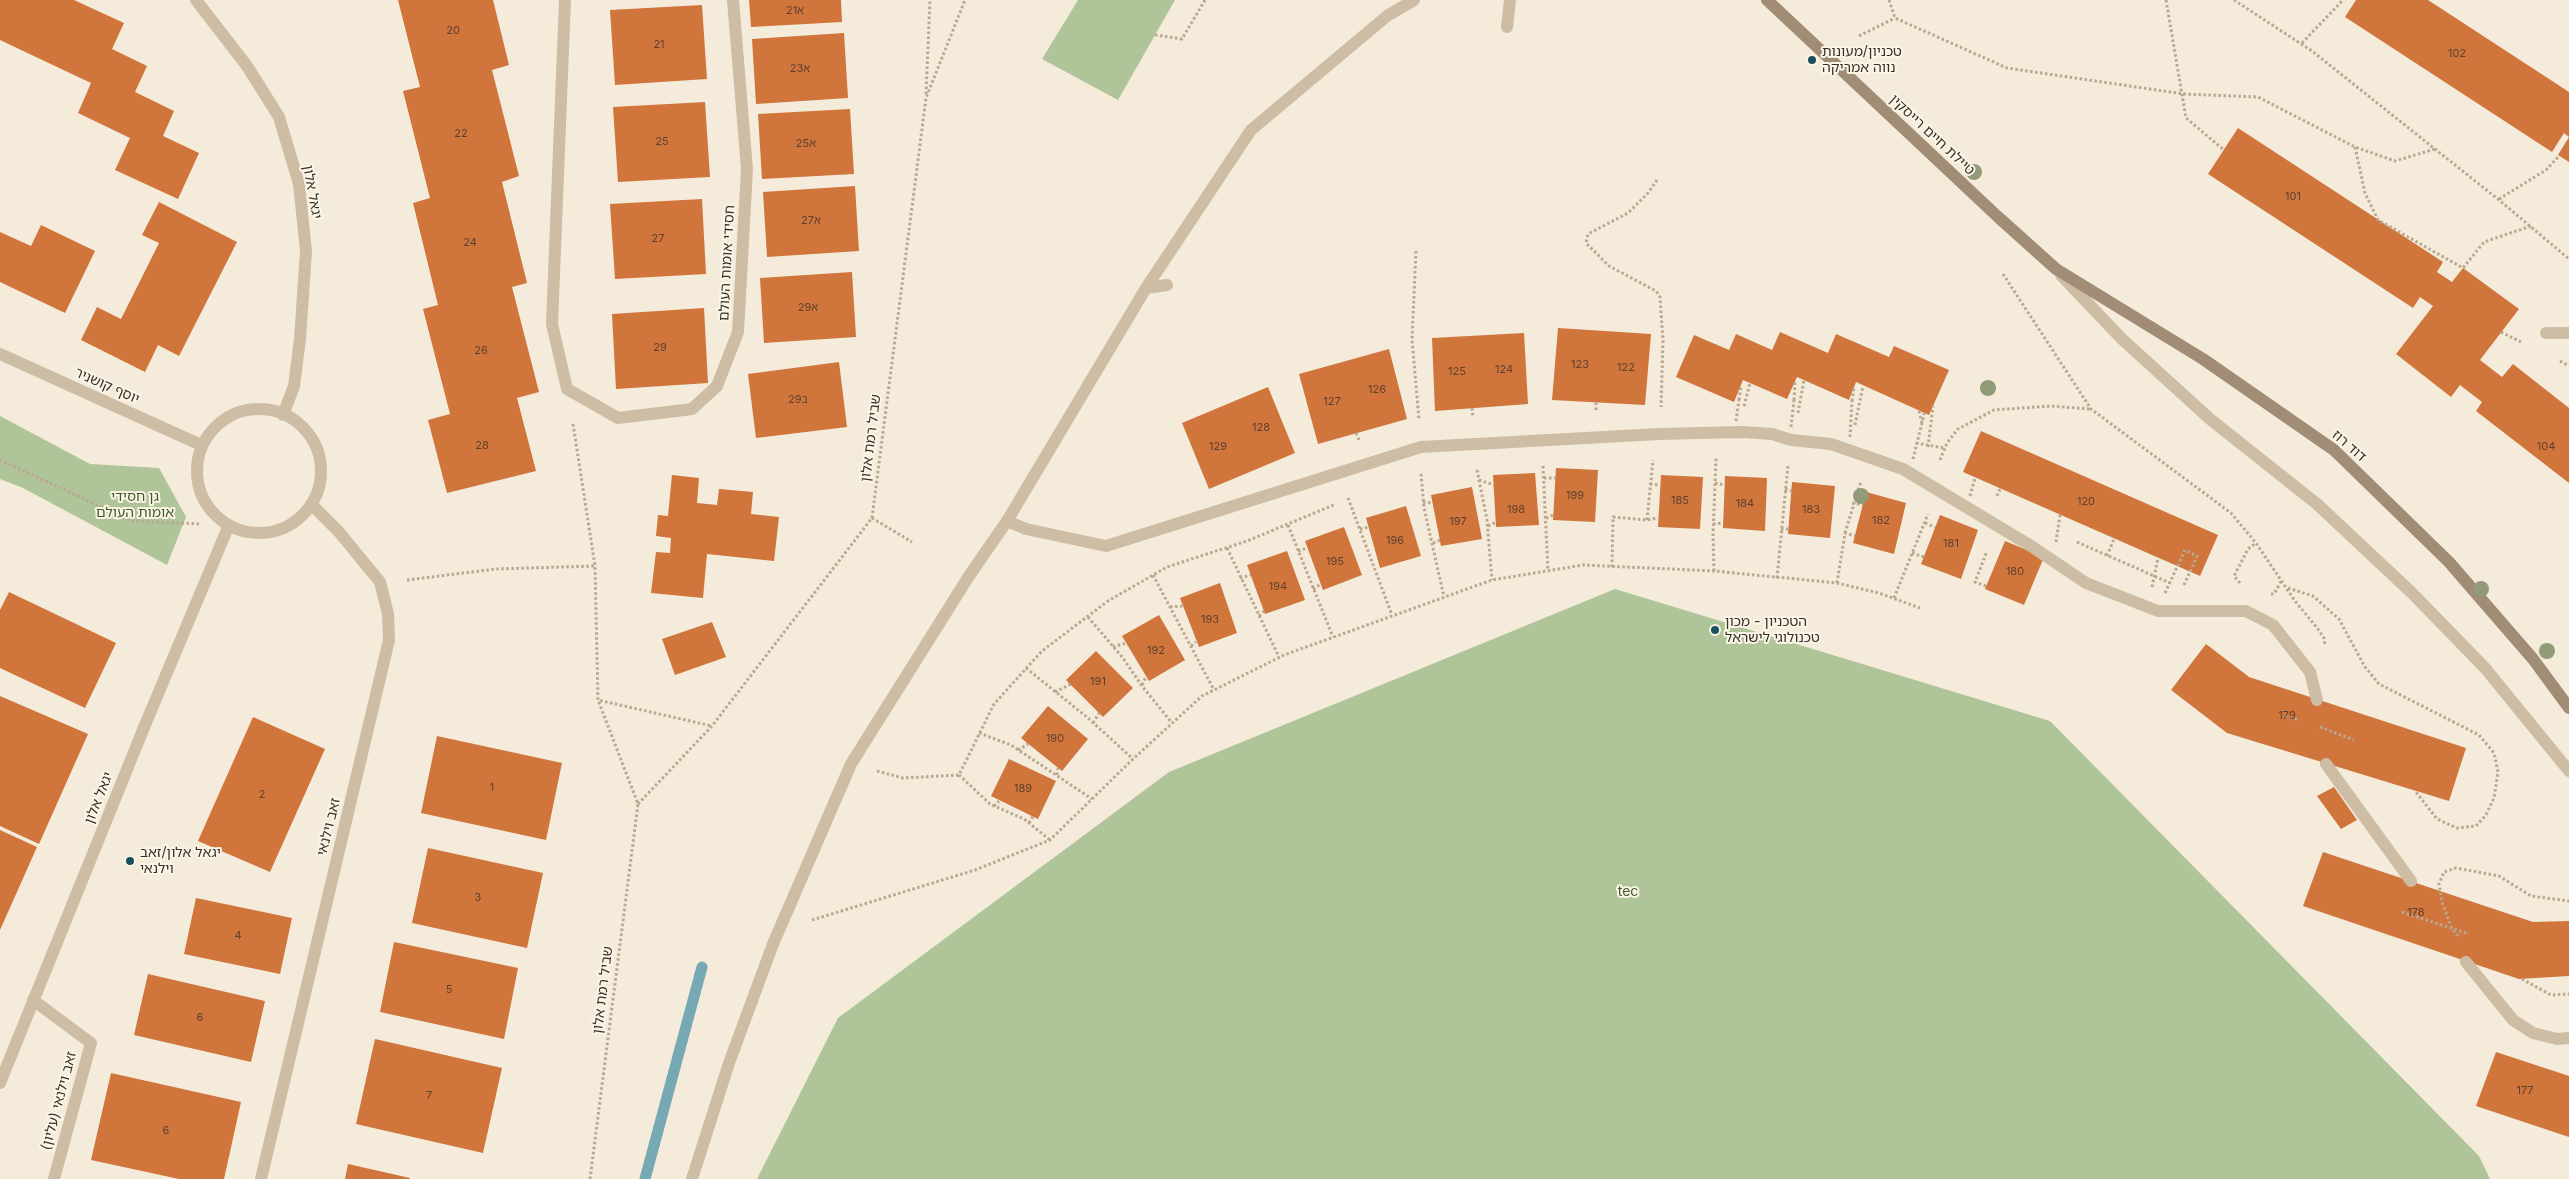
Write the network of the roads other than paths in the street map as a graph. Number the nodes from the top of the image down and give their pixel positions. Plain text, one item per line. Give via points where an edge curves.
1 (196, 0) edge
2 (565, 0) edge
3 (733, 0) edge
4 (1414, 0) edge
5 (1510, 0) edge
6 (1767, 0) edge
7 (1507, 27) dead end
8 (2056, 269) junction
9 (1167, 285) dead end
10 (1146, 288) junction
11 (2569, 332) edge
12 (2546, 333) dead end
13 (0, 354) edge
14 (283, 415) junction
15 (201, 445) junction
16 (311, 504) junction
17 (1007, 521) junction
18 (229, 525) junction
19 (2317, 700) dead end
20 (2569, 708) edge
21 (2326, 764) dead end
22 (2569, 771) edge
23 (2411, 881) dead end
24 (2466, 962) dead end
25 (33, 1000) junction
26 (2569, 1038) edge
27 (0, 1083) edge
28 (54, 1179) edge
29 (261, 1179) edge
30 (692, 1179) edge

1 - 14 street, יגאל אלון via 247,66 279,117 299,184 306,250 300,339 294,386
2 - 3 street, חסידי אומות העולם via 552,324 568,389 618,418 692,409 717,386 738,332 747,169
4 - 10 street via 1387,16 1251,130
5 - 7 street
6 - 8 street, טיילת חיים רייסקין
8 - 20 street, דוד רוז via 2203,359 2334,450 2449,562 2533,659
8 - 22 street via 2151,366 2317,504 2412,593 2486,668
9 - 10 street
10 - 17 street
11 - 12 street
13 - 15 street, יוסף קושניר
14 - 15 street via 270,410 250,409 231,415 214,428
14 - 16 street via 304,428 315,444 320,482
15 - 18 street via 196,466 198,488 208,507
16 - 18 street via 302,516 285,527 264,533 243,532
16 - 29 street, זאב וילנאי via 380,582 388,614 389,640
17 - 19 street via 1106,546 1421,447 1659,434 1772,434 1845,448 1903,469 2095,587 2158,611 2246,611 2274,625 2310,672
17 - 30 street via 851,764 773,944 729,1063
18 - 25 street, יגאל אלון
21 - 23 street
24 - 26 street via 2513,1020 2533,1033 2558,1039
25 - 27 street, יגאל אלון
25 - 28 street, זאב וילנאי (עליון) via 91,1043

